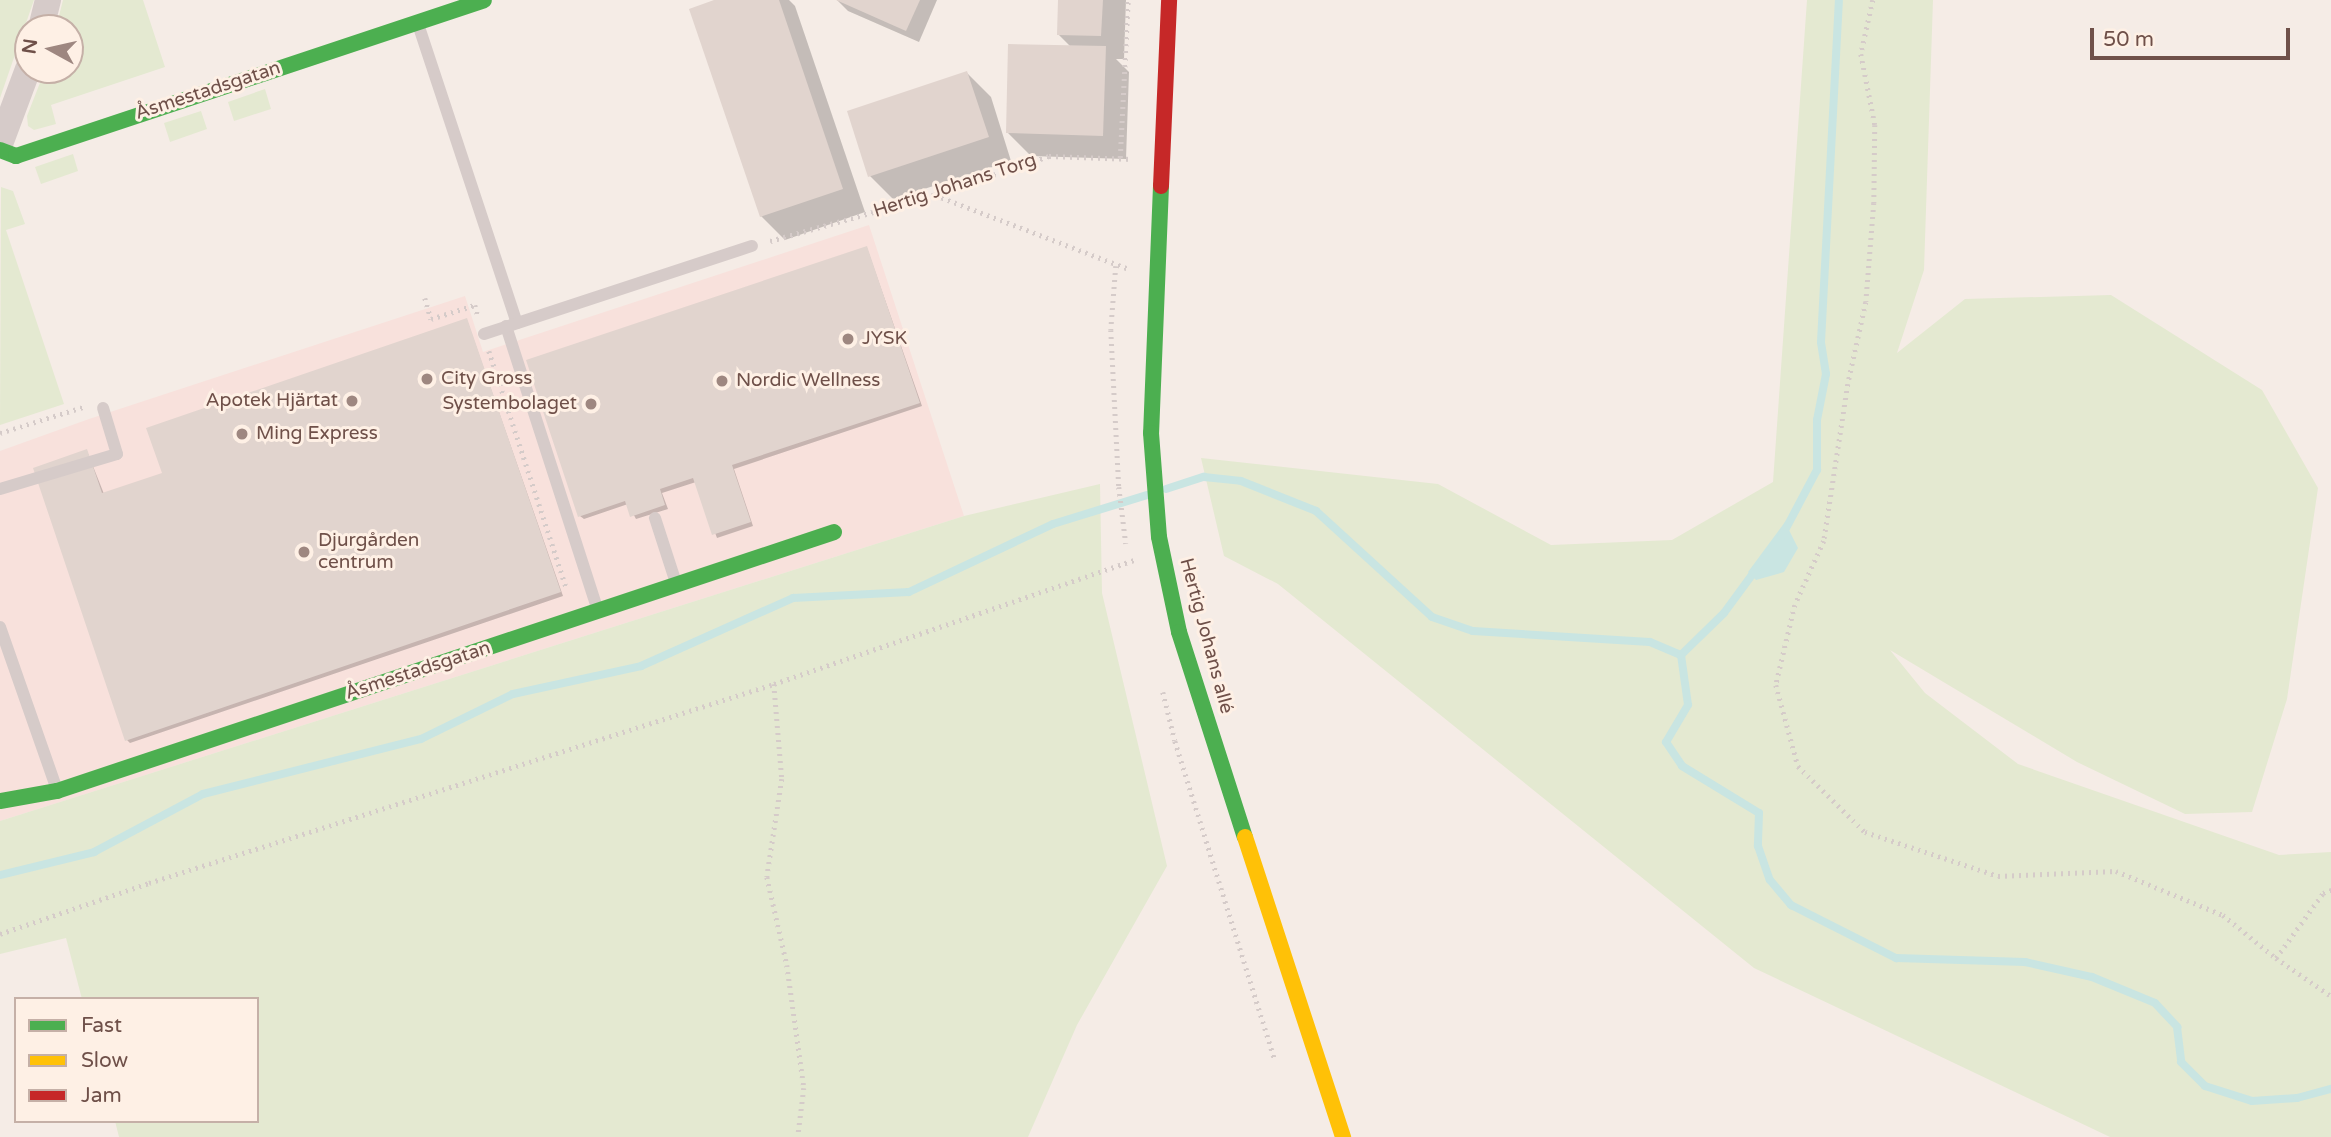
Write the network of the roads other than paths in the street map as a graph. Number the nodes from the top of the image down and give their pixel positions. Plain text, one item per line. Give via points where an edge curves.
1 (484, 0) edge
2 (1169, 0) edge
3 (414, 11) edge
4 (22, 84) edge
5 (0, 144) edge
6 (0, 150) edge
7 (751, 246) road end
8 (511, 325) junction
9 (484, 334) road end
10 (103, 408) dead end
11 (0, 489) edge
12 (655, 518) dead end
13 (834, 532) dead end
14 (676, 583) junction
15 (598, 611) junction
16 (0, 627) edge
17 (57, 790) junction
18 (0, 801) edge
19 (1343, 1137) edge

1 - 3 street, Åsmestadsgatan
2 - 19 street, Hertig Johans allé via 1152,452 1159,537 1179,632
3 - 6 street, Åsmestadsgatan via 16,156
3 - 8 lane
4 - 5 street
7 - 8 lane
8 - 9 lane
8 - 15 lane
10 - 11 lane via 117,454
12 - 14 lane
13 - 14 street, Åsmestadsgatan
14 - 15 street, Åsmestadsgatan
15 - 17 street, Åsmestadsgatan
16 - 17 lane
17 - 18 street, Åsmestadsgatan via 31,799

